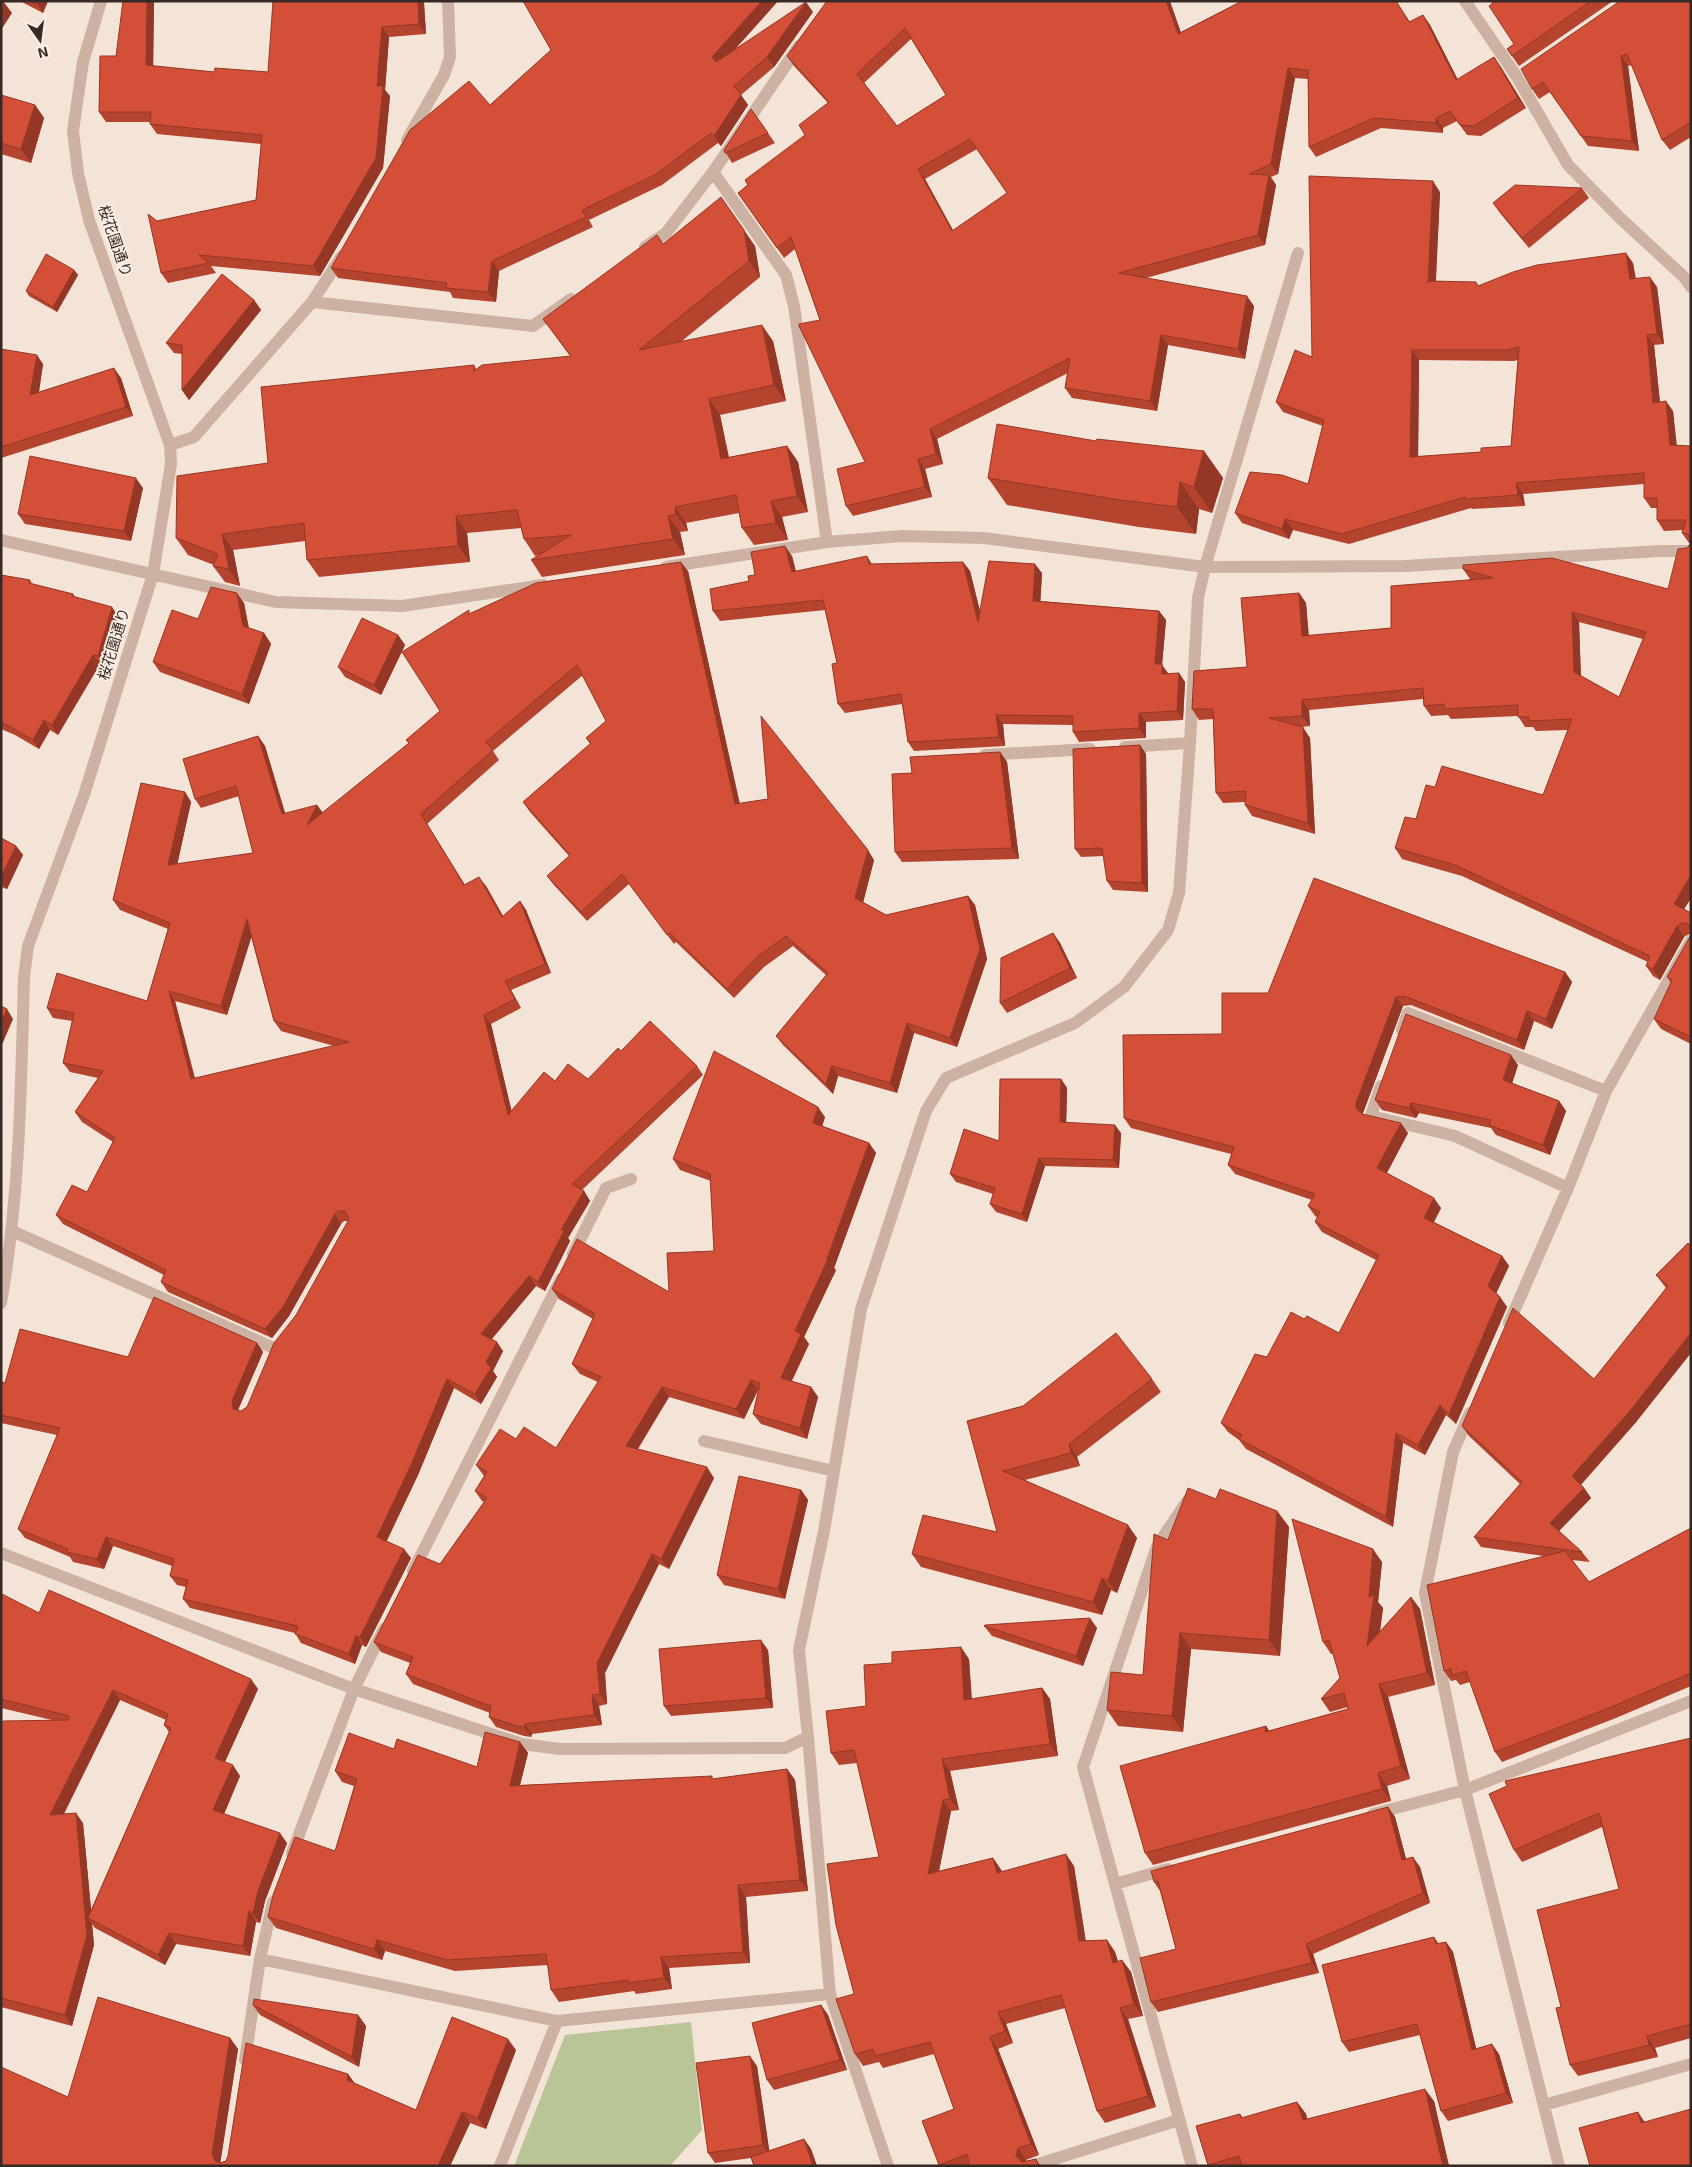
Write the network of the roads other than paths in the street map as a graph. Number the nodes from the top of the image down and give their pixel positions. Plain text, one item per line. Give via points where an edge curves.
1 (101, 1) edge
2 (448, 1) edge
3 (1465, 1) edge
4 (808, 34) edge
5 (401, 151) edge
6 (713, 172) junction
7 (348, 245) edge
8 (1298, 253) dead end
9 (635, 255) edge
10 (1691, 287) edge
11 (580, 293) edge
12 (312, 302) junction
13 (170, 445) junction
14 (1, 540) edge
15 (826, 542) junction
16 (1691, 551) edge
17 (1205, 567) junction
18 (658, 568) edge
19 (153, 574) junction
20 (559, 583) edge
21 (1190, 743) junction
22 (975, 756) edge
23 (1691, 941) edge
24 (1398, 1041) edge
25 (1384, 1078) edge
26 (1606, 1092) junction
27 (631, 1178) dead end
28 (1568, 1188) junction
29 (12, 1231) junction
30 (1, 1303) edge
31 (1505, 1333) edge
32 (275, 1348) edge
33 (1477, 1397) edge
34 (704, 1441) dead end
35 (834, 1471) junction
36 (1190, 1496) edge
37 (1, 1553) edge
38 (406, 1586) edge
39 (388, 1620) edge
40 (354, 1689) junction
41 (1690, 1702) edge
42 (808, 1737) junction
43 (1465, 1790) junction
44 (1361, 1817) edge
45 (1181, 1866) edge
46 (286, 1868) edge
47 (1115, 1884) junction
48 (280, 1886) edge
49 (260, 1959) junction
50 (830, 1994) junction
51 (557, 2021) junction
52 (1691, 2064) edge
53 (242, 2077) edge
54 (1544, 2105) junction
55 (1179, 2120) junction
56 (500, 2166) edge
57 (888, 2166) edge
58 (1032, 2166) edge
59 (1192, 2166) edge
60 (1559, 2166) edge

1 - 13 street, 桜花園通り via 83,62 73,131 78,173 89,220
2 - 5 street via 450,57 444,75
3 - 10 street via 1521,74 1568,165
4 - 6 street
6 - 9 street via 666,233
6 - 15 street via 786,275 794,306
7 - 12 street
8 - 17 street
11 - 12 street via 533,326
12 - 13 street via 194,437
13 - 19 street, 桜花園通り via 171,464
14 - 19 street
15 - 17 street via 901,536 984,538
15 - 18 street
16 - 17 street via 1405,566
17 - 21 street via 1198,598
19 - 20 street via 276,602 402,606
19 - 29 street, 桜花園通り via 84,795 28,946
21 - 22 street
21 - 35 street via 1178,893 1168,930 1124,987 1075,1024 946,1078 926,1111 861,1309
23 - 26 street
24 - 26 street via 1408,1013
25 - 28 street via 1370,1116 1455,1136
26 - 28 street
27 - 38 street via 606,1188
28 - 31 street
29 - 30 street, 桜花園通り
29 - 32 street
33 - 43 street via 1453,1452 1425,1593
34 - 35 street
35 - 42 street via 799,1650
36 - 47 street via 1157,1546 1083,1768
37 - 40 street
39 - 40 street
40 - 42 street via 522,1744 560,1749 786,1748
40 - 46 street
41 - 43 street
42 - 50 street
43 - 44 street
43 - 54 street
45 - 47 street
47 - 55 street
48 - 49 street
49 - 51 street
49 - 53 street
50 - 51 street
50 - 57 street
51 - 56 street
52 - 54 street
54 - 60 street
55 - 58 street
55 - 59 street

